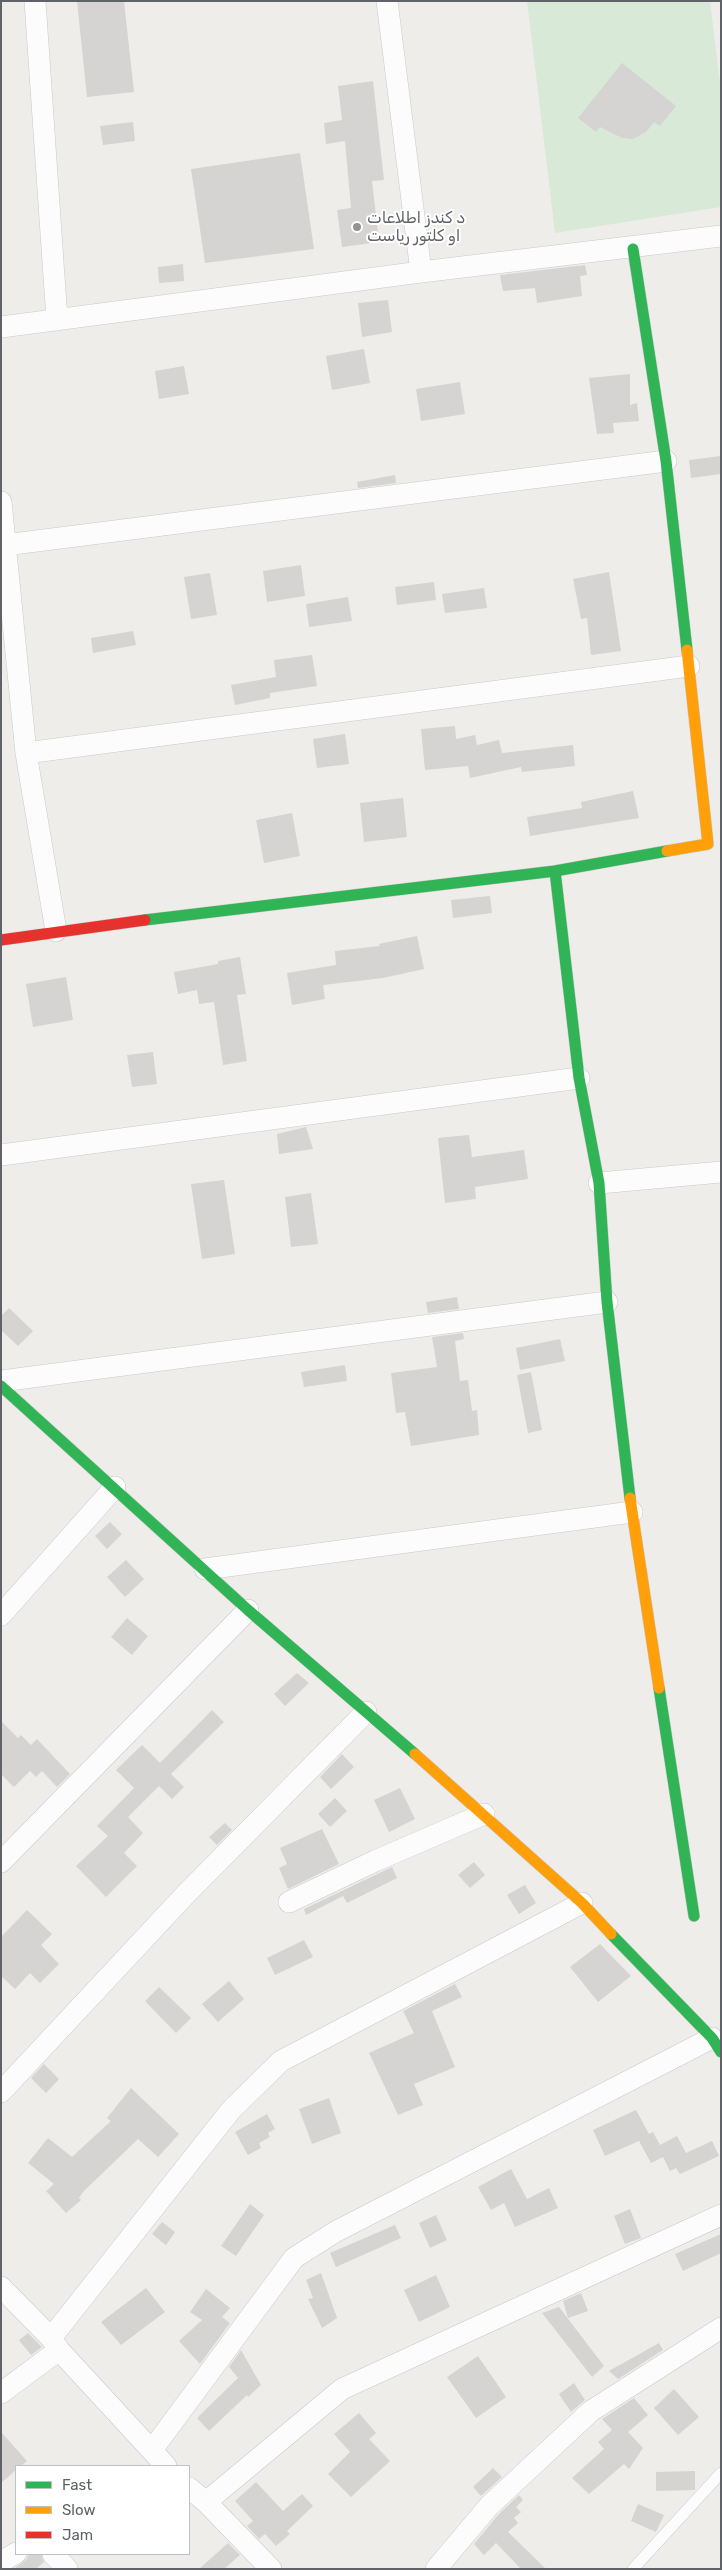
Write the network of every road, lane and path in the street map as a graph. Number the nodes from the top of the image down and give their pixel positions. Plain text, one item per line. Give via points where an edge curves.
1 (35, 1) edge
2 (386, 1) edge
3 (721, 236) edge
4 (633, 248) junction
5 (421, 272) junction
6 (57, 320) junction
7 (1, 328) edge
8 (666, 461) junction
9 (1, 502) edge
10 (5, 545) junction
11 (8, 663) edge
12 (689, 666) junction
13 (26, 753) junction
14 (714, 843) edge
15 (555, 871) junction
16 (56, 931) junction
17 (1, 940) edge
18 (579, 1078) junction
19 (1, 1155) edge
20 (721, 1172) edge
21 (599, 1183) junction
22 (607, 1302) junction
23 (1, 1381) edge
24 (1, 1386) edge
25 (115, 1487) junction
26 (632, 1512) junction
27 (204, 1569) junction
28 (248, 1610) junction
29 (1, 1615) edge
30 (366, 1712) junction
31 (484, 1814) junction
32 (1, 1862) edge
33 (289, 1902) dead end
34 (582, 1903) junction
35 (694, 1916) dead end
36 (716, 2045) edge
37 (1, 2092) edge
38 (721, 2215) edge
39 (1, 2287) edge
40 (721, 2328) edge
41 (55, 2344) junction
42 (1, 2393) edge
43 (152, 2450) junction
44 (165, 2465) edge
45 (721, 2473) edge
46 (190, 2489) edge
47 (206, 2502) junction
48 (15, 2554) edge
49 (54, 2555) edge
50 (1, 2562) edge
51 (67, 2569) edge
52 (271, 2569) edge
53 (436, 2569) edge
54 (633, 2569) edge

1 - 6 street
2 - 5 street
3 - 4 street
4 - 5 street
4 - 8 street
5 - 6 street
6 - 7 street
8 - 10 street
8 - 12 street
9 - 10 street
10 - 11 street
11 - 13 street
12 - 13 street
12 - 14 street
13 - 16 street
14 - 15 street
15 - 16 street
15 - 18 street
16 - 17 street
18 - 19 street
18 - 21 street
20 - 21 street
21 - 22 street
22 - 23 street
22 - 26 street
24 - 25 street
25 - 27 street
25 - 29 street
26 - 27 street
26 - 35 street
27 - 28 street
28 - 30 street
28 - 32 street
30 - 31 street
30 - 37 street via 185,1895
31 - 33 street
31 - 34 street
34 - 36 street
34 - 41 street via 281,2061 231,2110
36 - 43 street via 335,2232 294,2258
38 - 47 street via 342,2389
39 - 41 street
40 - 53 street via 591,2411 489,2506
41 - 42 street
41 - 43 street
43 - 44 street
45 - 54 lane
46 - 47 street
47 - 52 street
48 - 50 street
49 - 51 street

